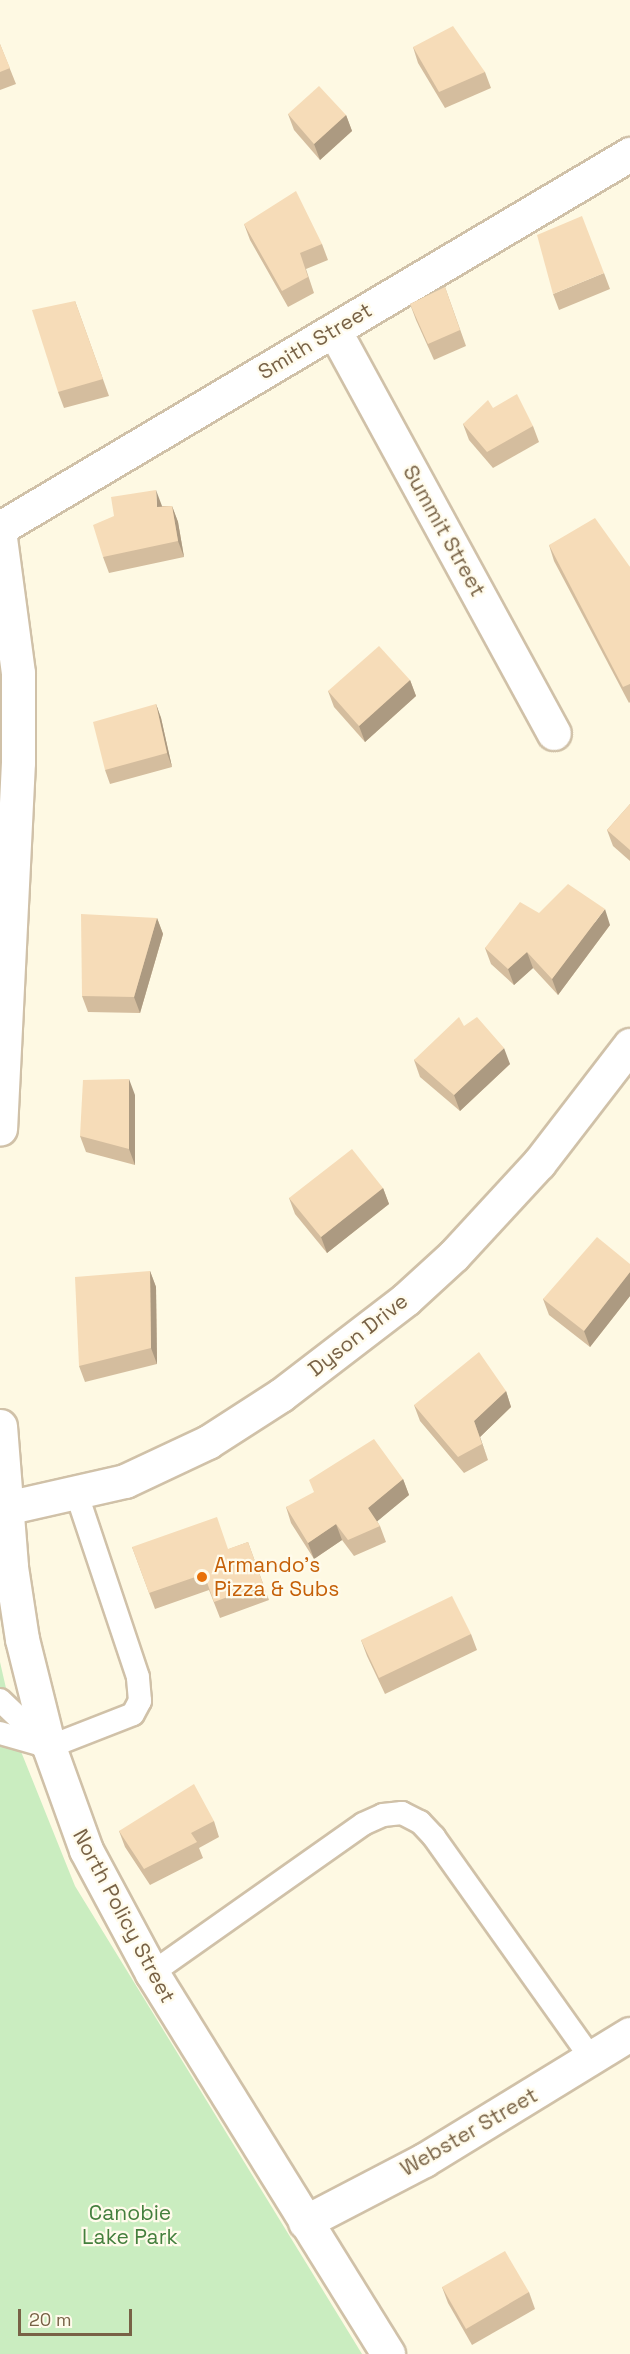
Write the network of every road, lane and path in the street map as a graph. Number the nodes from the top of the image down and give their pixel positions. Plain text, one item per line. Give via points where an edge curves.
1 (630, 154) edge
2 (334, 330) junction
3 (0, 528) edge
4 (0, 538) edge
5 (554, 733) dead end
6 (630, 1045) edge
7 (0, 1129) edge
8 (0, 1426) edge
9 (77, 1495) junction
10 (6, 1508) junction
11 (0, 1700) edge
12 (0, 1733) edge
13 (49, 1747) junction
14 (152, 1973) junction
15 (630, 2034) edge
16 (591, 2058) junction
17 (305, 2223) junction
18 (388, 2354) edge

1 - 2 street, Smith Street
2 - 3 street, Smith Street
2 - 5 street, Summit Street
4 - 7 street via 18,673 18,762
6 - 9 street, Dyson Drive via 504,1203 406,1299 242,1422 170,1461
8 - 10 street, North Policy Street
9 - 10 street, Dyson Drive
9 - 13 lane via 138,1677 140,1701 133,1714
10 - 13 street, North Policy Street via 22,1639
11 - 13 lane
12 - 13 lane
13 - 14 street, North Policy Street via 86,1850
14 - 16 lane via 363,1824 383,1815 402,1813 420,1822 434,1837
14 - 17 street, North Policy Street
15 - 16 street, Webster Street
16 - 17 street, Webster Street via 424,2160
17 - 18 street, North Policy Street

